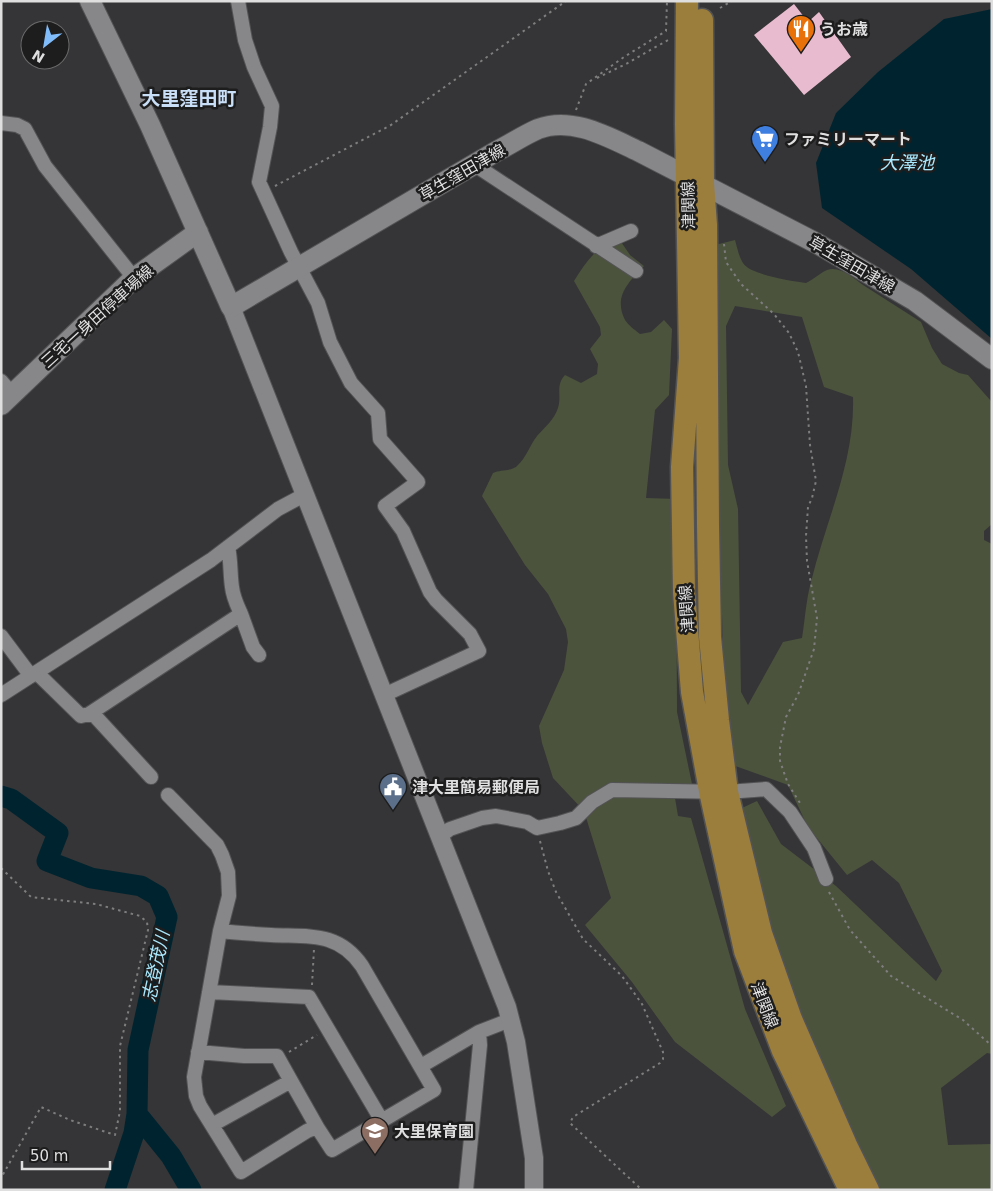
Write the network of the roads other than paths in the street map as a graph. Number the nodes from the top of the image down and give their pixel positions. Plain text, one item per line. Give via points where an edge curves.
1 (90, 1) edge
2 (238, 1) edge
3 (687, 1) edge
4 (711, 5) edge
5 (1, 123) edge
6 (475, 165) junction
7 (695, 179) junction
8 (630, 231) dead end
9 (198, 232) junction
10 (596, 246) junction
11 (299, 268) junction
12 (636, 271) dead end
13 (134, 278) junction
14 (231, 307) junction
15 (992, 360) edge
16 (5, 394) edge
17 (306, 494) junction
18 (228, 547) junction
19 (241, 614) junction
20 (1, 636) edge
21 (259, 655) dead end
22 (34, 675) junction
23 (1, 695) edge
24 (384, 695) junction
25 (89, 714) junction
26 (151, 777) dead end
27 (718, 792) junction
28 (168, 795) dead end
29 (440, 836) junction
30 (826, 879) road end
31 (220, 932) junction
32 (209, 992) junction
33 (510, 1020) junction
34 (479, 1032) junction
35 (198, 1052) junction
36 (421, 1066) junction
37 (290, 1081) junction
38 (382, 1121) junction
39 (212, 1125) junction
40 (317, 1127) junction
41 (466, 1190) edge
42 (534, 1190) edge
43 (850, 1190) edge
44 (868, 1190) edge

1 - 9 main road
2 - 11 street via 245,40 272,106 259,182
3 - 7 main road, 津関線
4 - 7 main road, 津関線
5 - 13 street via 25,129 45,166
6 - 7 main road, 草生窪田津線 via 540,128 570,124 609,138
6 - 10 street
6 - 11 main road, 草生窪田津線
7 - 15 main road, 草生窪田津線 via 818,244 915,301
7 - 27 main road, 津関線 via 706,225 710,637 718,720
8 - 10 street
9 - 13 main road, 三宅一身田停車場線
9 - 14 main road
10 - 12 street
11 - 14 main road, 草生窪田津線
11 - 24 street via 318,303 330,342 350,383 378,413 380,439 418,482 385,506 403,531 430,592 470,634 479,651
13 - 16 main road, 三宅一身田停車場線
14 - 17 street
17 - 18 street via 278,509
17 - 24 street
18 - 19 street via 234,599
18 - 22 street
19 - 21 street
19 - 25 street
20 - 22 street
22 - 23 street
22 - 25 street via 81,716
24 - 29 street
25 - 26 street via 95,716
27 - 29 street via 612,790 592,802 576,818 560,823 537,828 526,822 496,816 450,829
27 - 30 street via 766,789 790,812 814,848
27 - 43 main road, 津関線 via 745,951 783,1051
27 - 44 main road, 津関線 via 791,1019
28 - 31 street via 208,835 222,855 228,872 229,896
29 - 33 street
31 - 32 street
31 - 36 street via 314,936 344,947 356,958
32 - 35 street
32 - 38 street via 309,996
33 - 34 street
33 - 42 street via 534,1158
34 - 36 street
34 - 41 street
35 - 37 street via 277,1056
35 - 39 street via 194,1077 196,1096
36 - 38 street via 434,1090
37 - 39 street
37 - 40 street
38 - 40 street via 332,1150
39 - 40 street via 241,1172

